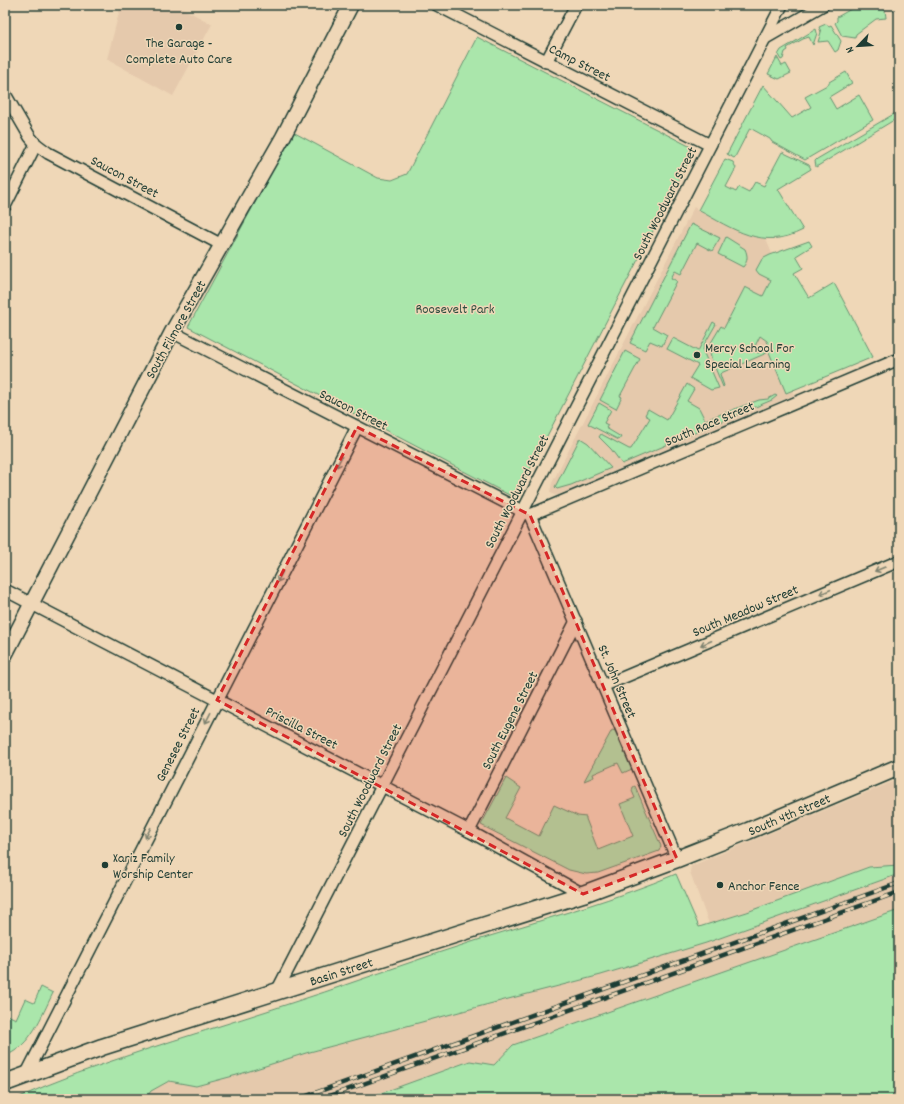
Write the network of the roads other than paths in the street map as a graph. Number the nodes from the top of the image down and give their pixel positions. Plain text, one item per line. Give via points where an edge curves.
1 (351, 5) edge
2 (437, 5) edge
3 (576, 5) edge
4 (782, 5) edge
5 (823, 5) edge
6 (764, 39) junction
7 (546, 62) junction
8 (5, 94) edge
9 (36, 144) junction
10 (710, 145) junction
11 (5, 204) edge
12 (222, 245) junction
13 (172, 332) junction
14 (899, 359) edge
15 (357, 427) junction
16 (526, 513) junction
17 (899, 561) edge
18 (5, 590) edge
19 (32, 603) junction
20 (576, 621) junction
21 (5, 655) edge
22 (603, 686) junction
23 (217, 700) junction
24 (899, 767) edge
25 (382, 786) junction
26 (469, 831) junction
27 (677, 859) junction
28 (583, 894) junction
29 (277, 991) junction
30 (26, 1075) junction
31 (5, 1083) edge

1 - 12 street, South Filmore Street via 283,136
2 - 7 street, Camp Street
3 - 7 street
4 - 6 street, South Woodward Street
5 - 6 street
6 - 10 street, South Woodward Street
7 - 10 street, Camp Street
8 - 9 street
9 - 11 street
9 - 12 street, Saucon Street via 48,153
10 - 16 street, South Woodward Street
12 - 13 street, South Filmore Street
13 - 15 street, Saucon Street
13 - 19 street, South Filmore Street
14 - 16 street, South Race Street
15 - 16 street, Saucon Street
15 -> 23 street, Genesee Street
16 - 20 street, St. John Street
16 - 25 street, South Woodward Street
17 -> 22 street, South Meadow Street
18 - 19 street, Priscilla Street
19 - 21 street, South Filmore Street
19 - 23 street, Priscilla Street
20 - 22 street, St. John Street
20 - 26 street, South Eugene Street
22 - 27 street, St. John Street
23 - 25 street, Priscilla Street
23 -> 30 street, Genesee Street
24 - 27 main road, South 4th Street
25 - 26 street, Priscilla Street
25 - 29 street, South Woodward Street
26 - 28 street, Priscilla Street
27 - 28 main road, Basin Street
28 - 29 main road, Basin Street
29 - 30 main road, Basin Street via 102,1047
30 - 31 main road, Basin Street

